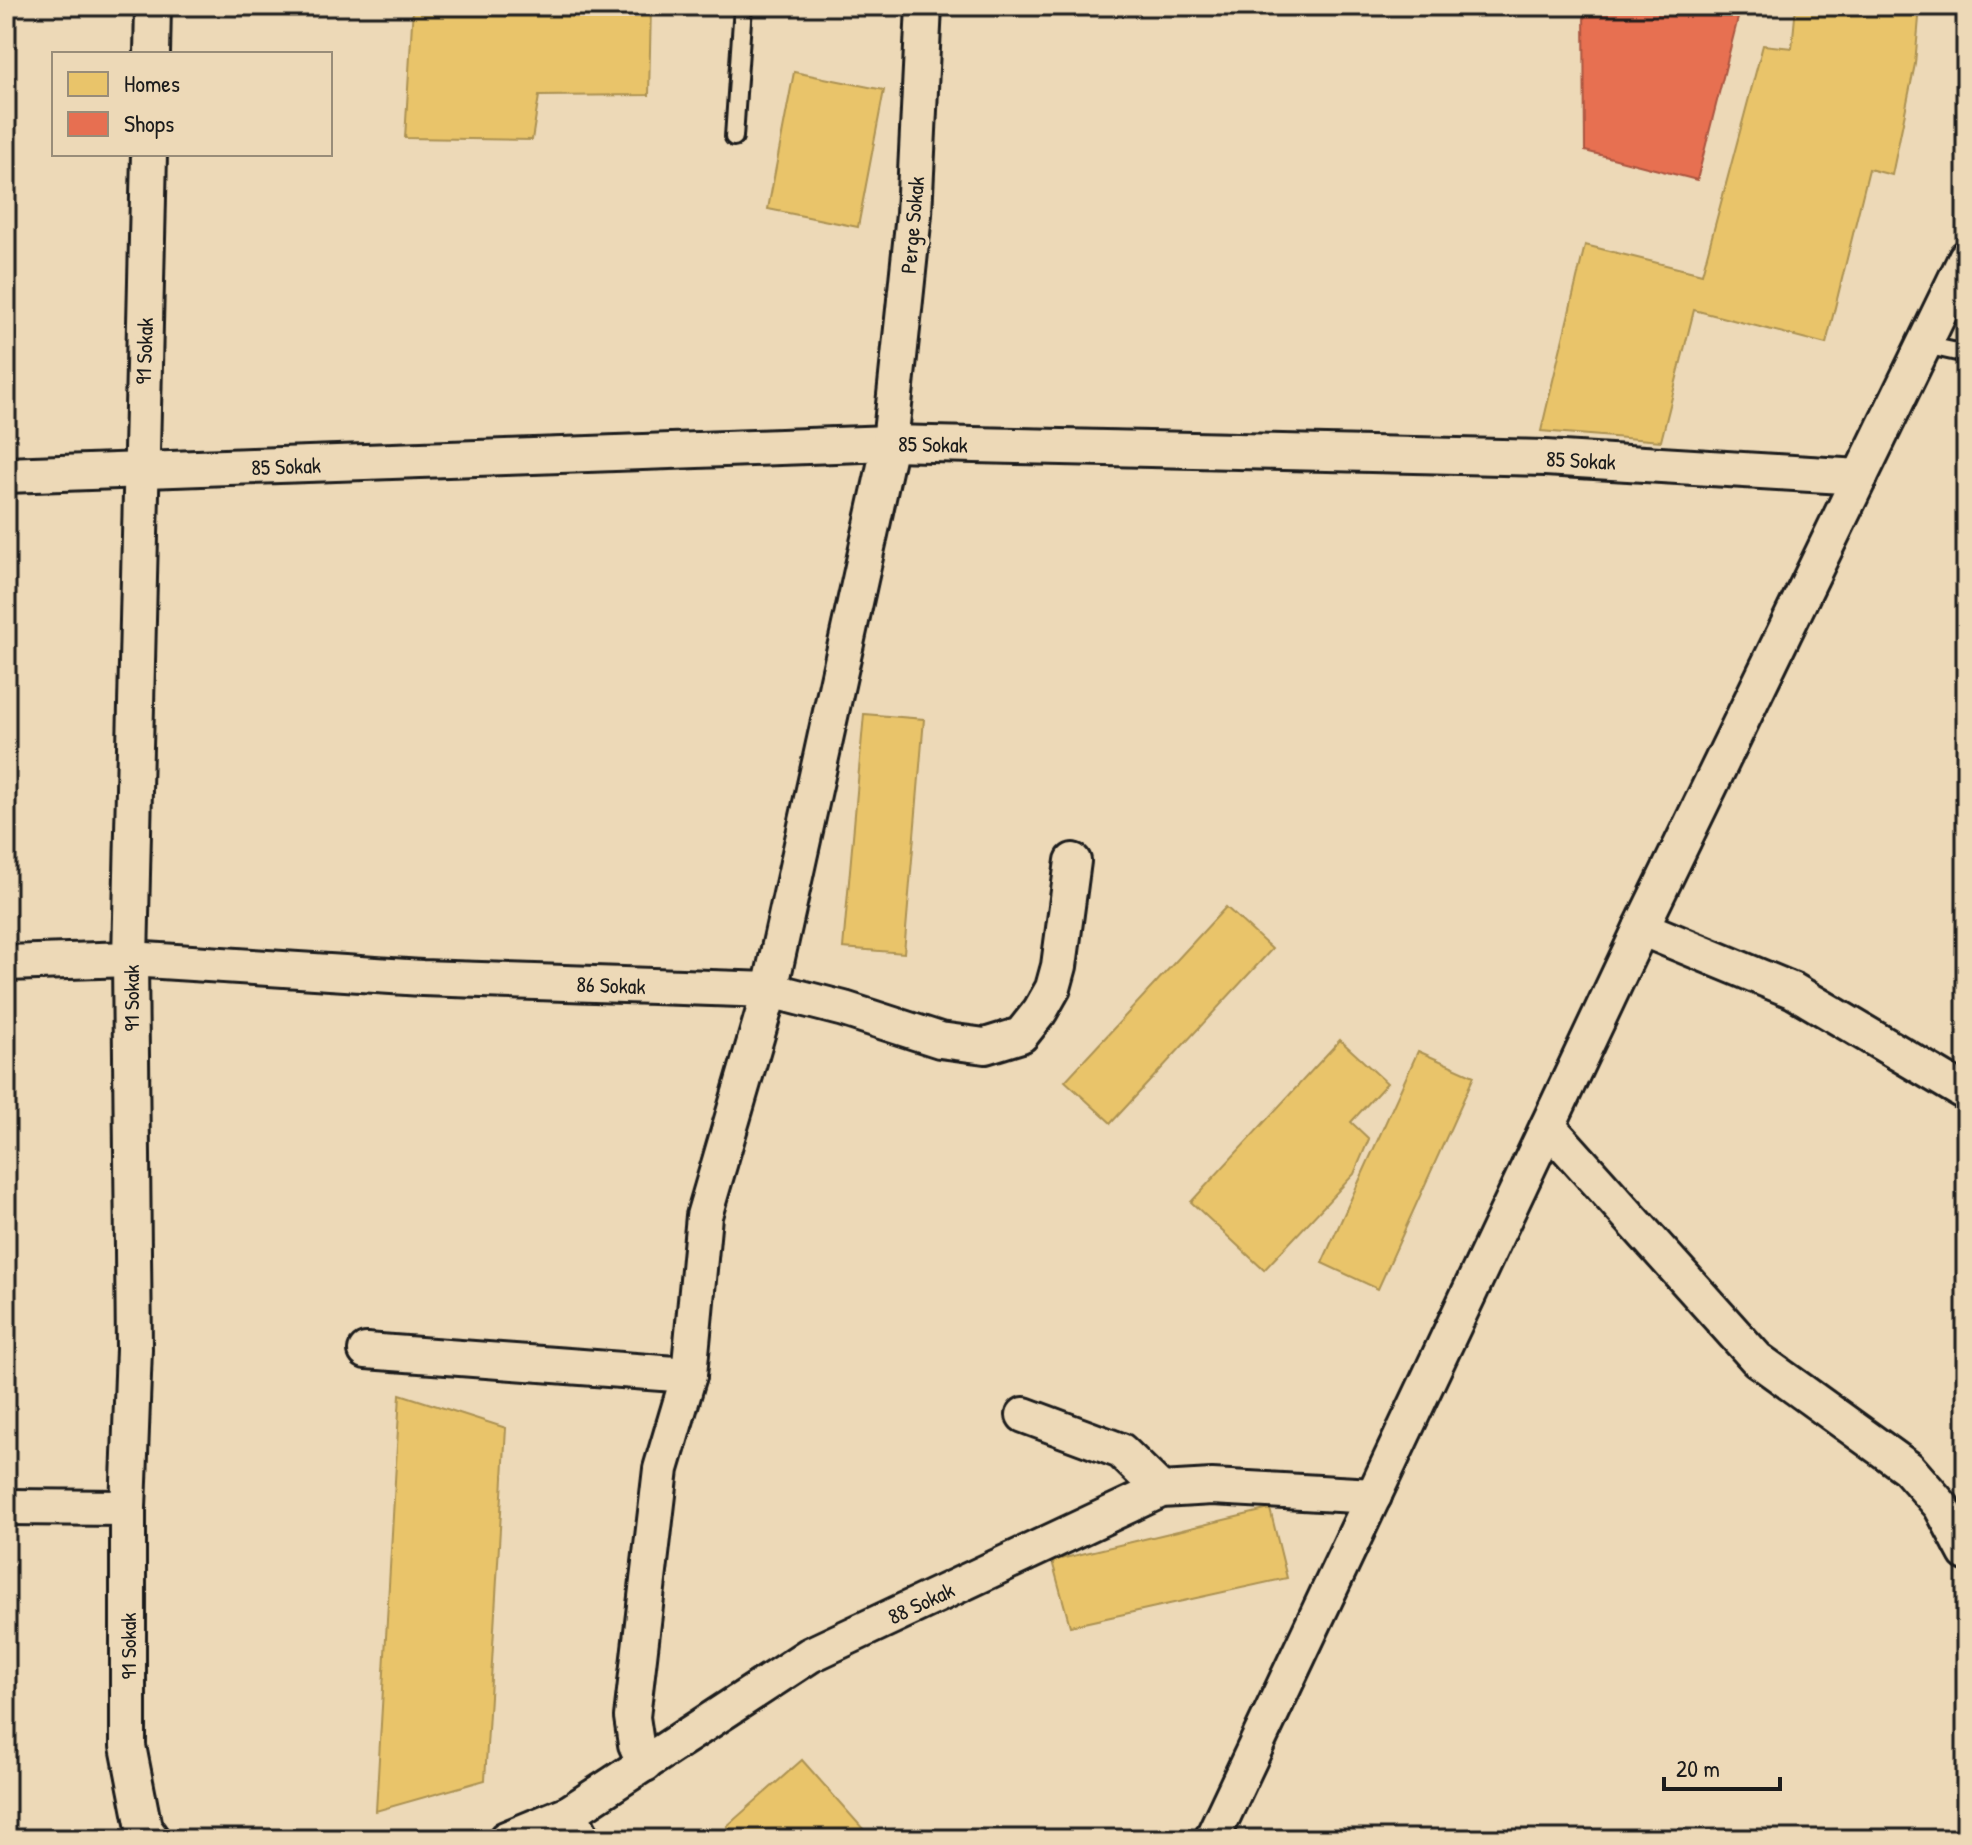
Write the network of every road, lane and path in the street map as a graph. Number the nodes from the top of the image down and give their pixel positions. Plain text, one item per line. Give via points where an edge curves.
1 (153, 6) edge
2 (743, 6) edge
3 (924, 6) edge
4 (152, 52) edge
5 (734, 137) dead end
6 (149, 156) edge
7 (1966, 258) edge
8 (1925, 345) junction
9 (1966, 354) edge
10 (890, 443) junction
11 (141, 472) junction
12 (6, 475) edge
13 (1860, 477) junction
14 (1073, 861) dead end
15 (1641, 928) junction
16 (130, 959) junction
17 (6, 963) edge
18 (770, 990) junction
19 (1966, 1093) edge
20 (1548, 1126) junction
21 (366, 1351) dead end
22 (689, 1375) junction
23 (1024, 1415) dead end
24 (1161, 1490) junction
25 (1374, 1496) junction
26 (6, 1507) edge
27 (128, 1508) junction
28 (1966, 1553) edge
29 (645, 1764) junction
30 (576, 1826) edge
31 (152, 1839) edge
32 (506, 1839) edge
33 (1212, 1839) edge

1 - 4 street
2 - 5 lane
3 - 10 street, Perge Sokak via 914,214
6 - 11 street, 91 Sokak
7 - 8 street
8 - 9 lane
8 - 13 street
10 - 11 street, 85 Sokak
10 - 13 street, 85 Sokak via 1545,458
10 - 18 street, Perge Sokak
11 - 12 street, 85 Sokak
11 - 16 street, 91 Sokak
13 - 15 street
14 - 18 street, 86 Sokak via 1053,988 1021,1035 985,1046 940,1040
15 - 19 street via 1794,991
15 - 20 street
16 - 17 street, 86 Sokak
16 - 18 street, 86 Sokak via 422,978
16 - 27 street, 91 Sokak via 134,1349
18 - 22 street, Perge Sokak via 704,1216
20 - 25 street
20 - 28 street via 1757,1359 1908,1468 1941,1506
21 - 22 street
22 - 29 street, Perge Sokak via 661,1469 632,1717
23 - 24 street via 1121,1451
24 - 25 street, 88 Sokak via 1212,1487
24 - 29 street, 88 Sokak via 810,1655
25 - 33 street
26 - 27 street
27 - 31 street, 91 Sokak via 128,1746 144,1828
29 - 30 street, 88 Sokak
30 - 32 street, 88 Sokak

